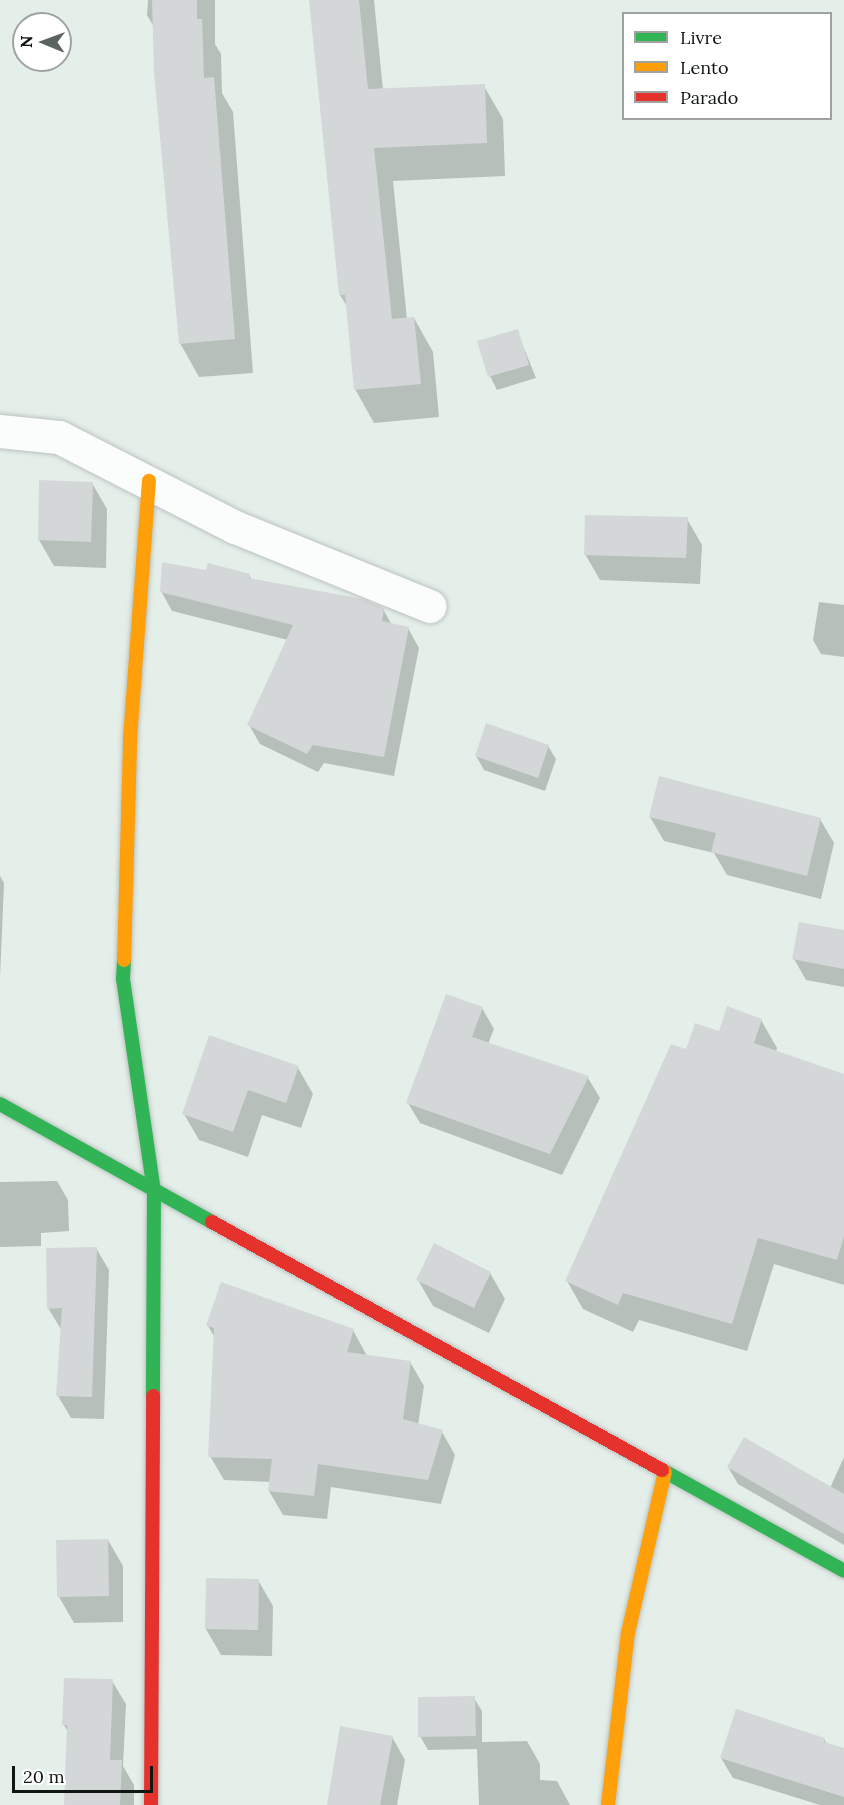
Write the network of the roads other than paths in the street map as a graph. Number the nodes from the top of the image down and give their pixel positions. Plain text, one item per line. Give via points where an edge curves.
1 (0, 431) edge
2 (149, 481) junction
3 (430, 606) dead end
4 (0, 1104) edge
5 (154, 1191) junction
6 (665, 1472) junction
7 (844, 1572) edge
8 (151, 1805) edge
9 (608, 1805) edge

1 - 2 street via 59,437
2 - 3 street via 235,527
2 - 5 street via 130,739 123,979
4 - 5 street
5 - 6 street
5 - 8 street
6 - 7 street
6 - 9 street via 628,1633

